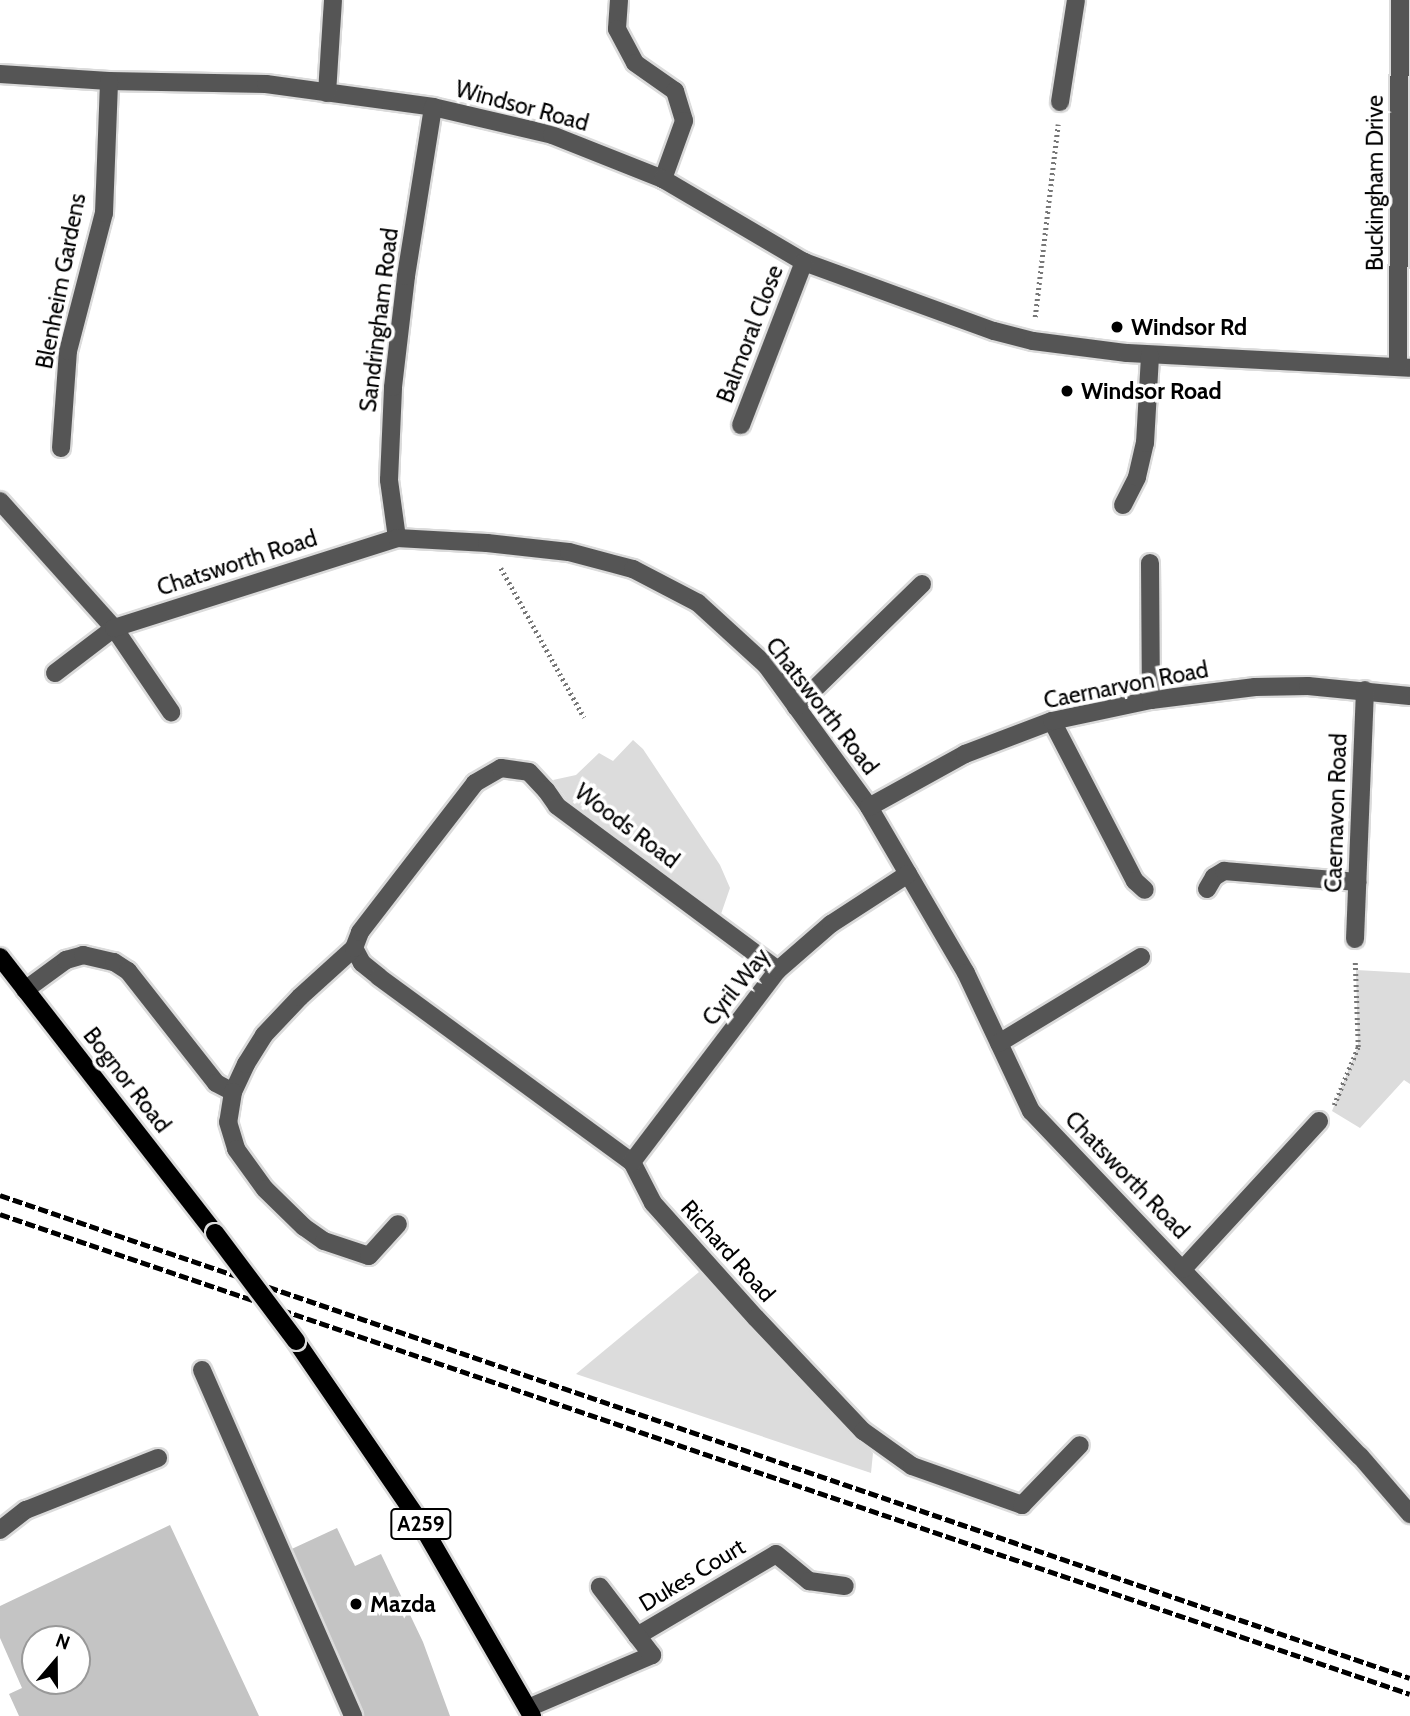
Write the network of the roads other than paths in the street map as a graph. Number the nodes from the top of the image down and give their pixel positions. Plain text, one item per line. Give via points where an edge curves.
1 (333, 0) edge
2 (619, 0) edge
3 (1076, 0) edge
4 (1400, 0) edge
5 (0, 74) edge
6 (109, 81) junction
7 (327, 93) junction
8 (1060, 102) road end
9 (433, 107) junction
10 (663, 178) junction
11 (804, 262) junction
12 (1150, 355) junction
13 (1404, 367) edge
14 (741, 425) dead end
15 (61, 448) dead end
16 (0, 500) edge
17 (1123, 505) dead end
18 (397, 538) junction
19 (1150, 564) dead end
20 (922, 584) dead end
21 (114, 628) junction
22 (55, 673) dead end
23 (1365, 690) junction
24 (1410, 695) edge
25 (1151, 700) junction
26 (796, 707) junction
27 (171, 712) dead end
28 (1052, 721) junction
29 (869, 807) junction
30 (908, 874) junction
31 (1357, 882) junction
32 (1207, 889) dead end
33 (1145, 890) dead end
34 (1355, 939) road end
35 (354, 948) junction
36 (0, 957) edge
37 (1141, 957) dead end
38 (778, 970) junction
39 (25, 990) junction
40 (999, 1043) junction
41 (233, 1092) junction
42 (1319, 1121) road end
43 (632, 1162) junction
44 (398, 1224) dead end
45 (1183, 1269) junction
46 (202, 1370) dead end
47 (1080, 1444) dead end
48 (158, 1458) dead end
49 (1410, 1514) edge
50 (0, 1530) edge
51 (845, 1586) dead end
52 (600, 1587) dead end
53 (638, 1636) junction
54 (530, 1712) edge
55 (353, 1716) edge

1 - 7 street
2 - 10 street via 617,29 635,63 675,91 684,121
3 - 8 street
4 - 13 street, Buckingham Drive
5 - 6 street, Windsor Road
6 - 7 street, Windsor Road via 266,84
6 - 15 street, Blenheim Gardens via 104,212 68,351
7 - 9 street, Windsor Road
9 - 10 street, Windsor Road via 552,135
9 - 18 street, Sandringham Road via 393,387 389,480
10 - 11 street, Windsor Road
11 - 12 street, Windsor Road via 914,304 1033,341
11 - 14 street, Balmoral Close
12 - 13 street, Windsor Road
12 - 17 street via 1145,443
16 - 21 street
18 - 21 street, Chatsworth Road
18 - 26 street, Chatsworth Road via 569,552 633,569 698,603 766,665
19 - 25 street
20 - 26 street
21 - 22 street, Chatsworth Road
21 - 27 street
23 - 24 street, Caernarvon Road
23 - 25 street, Caernarvon Road via 1255,687
23 - 31 street, Caernavon Road
25 - 28 street, Caernarvon Road
26 - 29 street, Chatsworth Road
28 - 29 street, Caernarvon Road via 965,754
28 - 33 street via 1135,881
29 - 30 street, Chatsworth Road
30 - 38 street, Cyril Way via 831,924
30 - 40 street, Chatsworth Road via 966,973
31 - 32 street via 1224,872 1214,877
31 - 34 street, Caernavon Road
35 - 38 street, Woods Road via 360,932 475,783 501,768 529,772 557,806
35 - 41 street, Woods Road via 264,1035
35 - 43 street, Richard Road via 362,963 379,977
36 - 39 main road, Bognor Road / A259
37 - 40 street
38 - 43 street, Cyril Way
39 - 41 street via 66,960 83,955 114,962 128,971 216,1083
39 - 54 main road, Bognor Road / A259, bridge via 296,1341 420,1522
40 - 45 street, Chatsworth Road via 1031,1111
41 - 44 street, Woods Road via 228,1122 236,1149 265,1189 304,1227 324,1241 369,1256
42 - 45 street, Chatsworth Road
43 - 47 street, Richard Road via 653,1203 756,1318 863,1431 912,1466 1022,1505
45 - 49 street, Chatsworth Road
46 - 55 street
48 - 50 street via 26,1510
51 - 53 street, Dukes Court via 809,1581 776,1554
52 - 53 street, Dukes Court
53 - 54 street, Dukes Court via 652,1655

